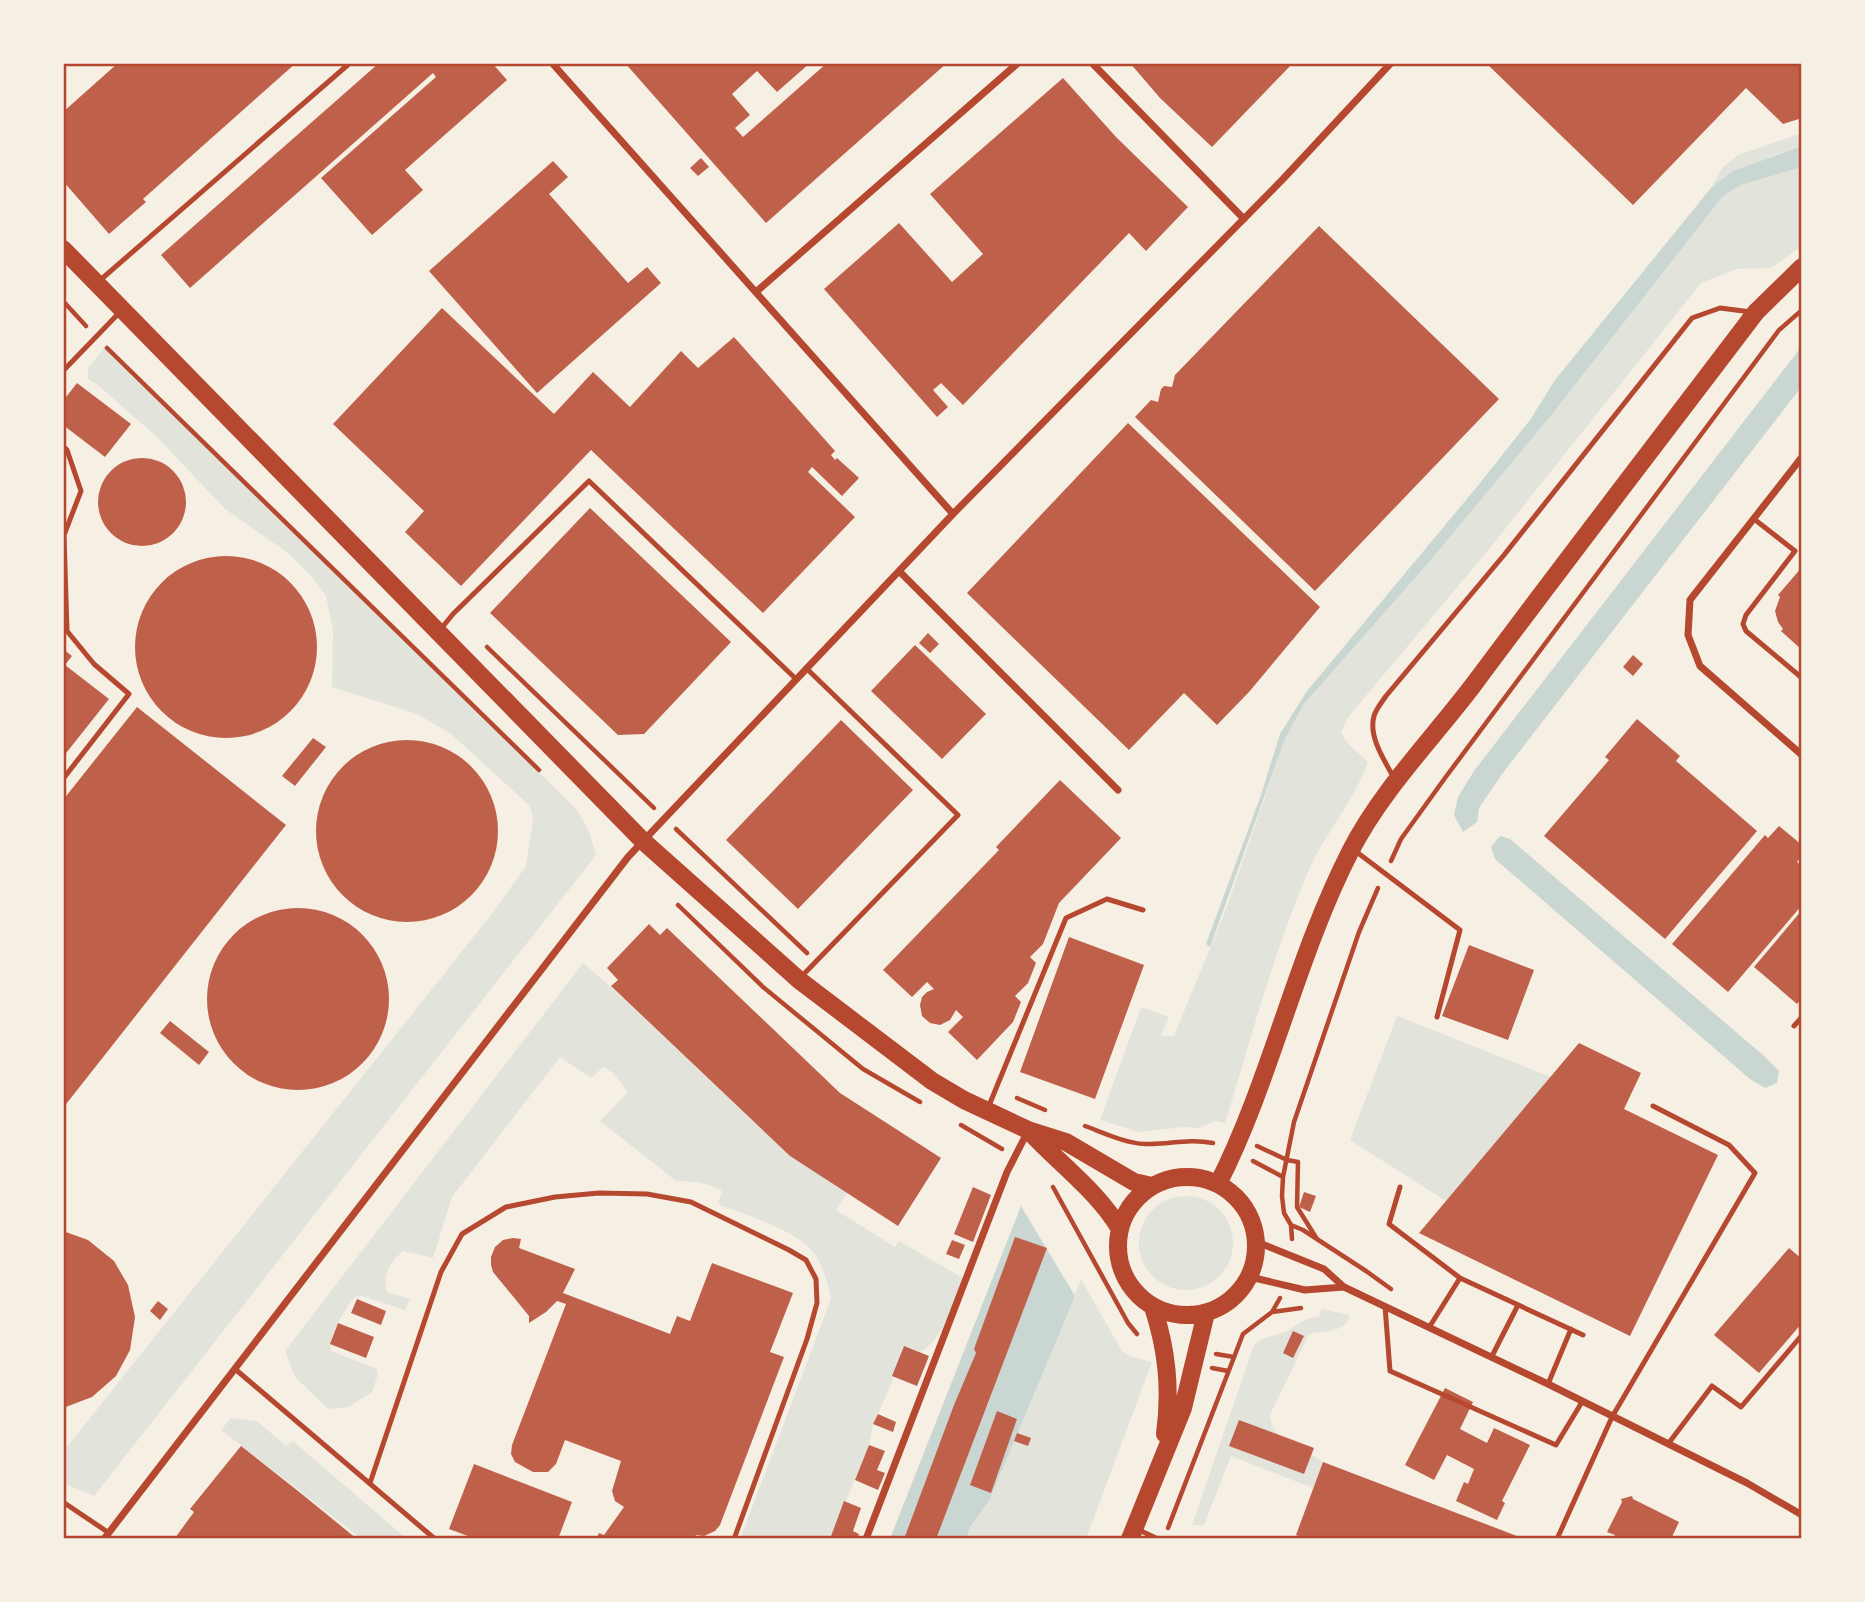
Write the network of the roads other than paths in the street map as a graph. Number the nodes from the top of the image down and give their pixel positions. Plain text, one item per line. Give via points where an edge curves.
1 (350, 63) edge
2 (552, 63) edge
3 (1018, 63) edge
4 (1092, 63) edge
5 (1391, 63) edge
6 (1244, 219) junction
7 (63, 249) edge
8 (1801, 268) edge
9 (96, 284) junction
10 (756, 292) junction
11 (121, 311) junction
12 (1756, 312) junction
13 (63, 371) edge
14 (63, 446) edge
15 (1802, 457) edge
16 (953, 514) junction
17 (1754, 519) junction
18 (64, 535) edge
19 (899, 571) junction
20 (438, 632) junction
21 (806, 668) junction
22 (1802, 678) edge
23 (796, 679) junction
24 (1802, 754) edge
25 (63, 779) edge
26 (1396, 781) junction
27 (1118, 790) dead end
28 (643, 841) junction
29 (1352, 848) junction
30 (1143, 910) dead end
31 (799, 980) junction
32 (1437, 1017) dead end
33 (1802, 1017) edge
34 (1794, 1026) dead end
35 (1653, 1106) dead end
36 (986, 1111) junction
37 (1028, 1130) junction
38 (1218, 1184) junction
39 (1152, 1186) junction
40 (1401, 1186) dead end
41 (1120, 1229) junction
42 (1257, 1242) junction
43 (1250, 1278) junction
44 (1460, 1278) junction
45 (1344, 1287) junction
46 (1518, 1305) junction
47 (1385, 1306) junction
48 (1153, 1307) junction
49 (1206, 1313) junction
50 (1430, 1326) junction
51 (1571, 1329) junction
52 (1583, 1335) dead end
53 (1802, 1335) edge
54 (1492, 1356) junction
55 (235, 1369) junction
56 (1548, 1384) junction
57 (1582, 1402) junction
58 (1612, 1417) junction
59 (1668, 1444) junction
60 (1161, 1461) junction
61 (370, 1483) junction
62 (63, 1502) edge
63 (1802, 1515) edge
64 (1132, 1533) edge
65 (107, 1536) edge
66 (435, 1539) edge
67 (734, 1539) edge
68 (866, 1539) edge
69 (1158, 1539) edge
70 (1557, 1539) edge

1 - 9 lane
2 - 10 street
3 - 10 street
4 - 6 street
5 - 6 street
6 - 16 street
7 - 9 main road
8 - 12 main road
9 - 11 main road
10 - 16 street
11 - 13 lane
11 - 20 main road
12 - 26 main road
12 - 26 lane via 1720,308 1692,318 1386,696 1374,716 1375,735
14 - 18 lane via 81,491
15 - 17 street
16 - 19 street
17 - 22 lane via 1795,551 1743,624
17 - 24 street via 1690,600 1688,635 1700,666
18 - 25 lane via 67,631 94,664 129,694
19 - 21 street
19 - 27 street
20 - 23 lane via 589,481
20 - 28 main road
21 - 23 street
21 - 31 lane via 958,815
23 - 28 street
26 - 29 main road
28 - 31 main road
28 - 55 street
29 - 32 lane via 1460,930
29 - 38 main road via 1320,916
30 - 36 lane via 1107,899 1066,918
31 - 36 main road via 932,1081
33 - 34 lane
35 - 58 lane via 1729,1145 1755,1173
36 - 37 main road
37 - 39 main road via 1066,1142 1134,1182
37 - 41 main road via 1101,1199
37 - 68 street via 1007,1172
38 - 39 main road via 1174,1178
38 - 42 main road via 1245,1208
39 - 41 main road via 1127,1212
40 - 44 lane via 1389,1224
41 - 48 main road via 1120,1265 1133,1289
42 - 43 main road
42 - 45 street via 1324,1269
43 - 45 street via 1305,1290
43 - 49 main road via 1231,1300
44 - 46 lane
44 - 50 lane
45 - 47 street
46 - 51 lane
46 - 54 lane
47 - 50 street
47 - 57 lane via 1390,1371 1556,1445
48 - 49 main road via 1188,1316
48 - 60 main road via 1168,1373 1169,1407
49 - 60 main road via 1183,1408
50 - 54 street
51 - 52 lane
51 - 56 lane
53 - 59 lane via 1741,1407 1712,1387
54 - 56 street
55 - 61 lane
55 - 65 street
56 - 57 street
57 - 58 street
58 - 59 street
58 - 70 lane
59 - 63 street
60 - 64 main road
61 - 66 lane
61 - 67 lane via 441,1272 462,1234 506,1207 566,1196 646,1194 691,1202 789,1250 806,1260 816,1279 817,1303 807,1339
62 - 65 lane
64 - 69 lane

